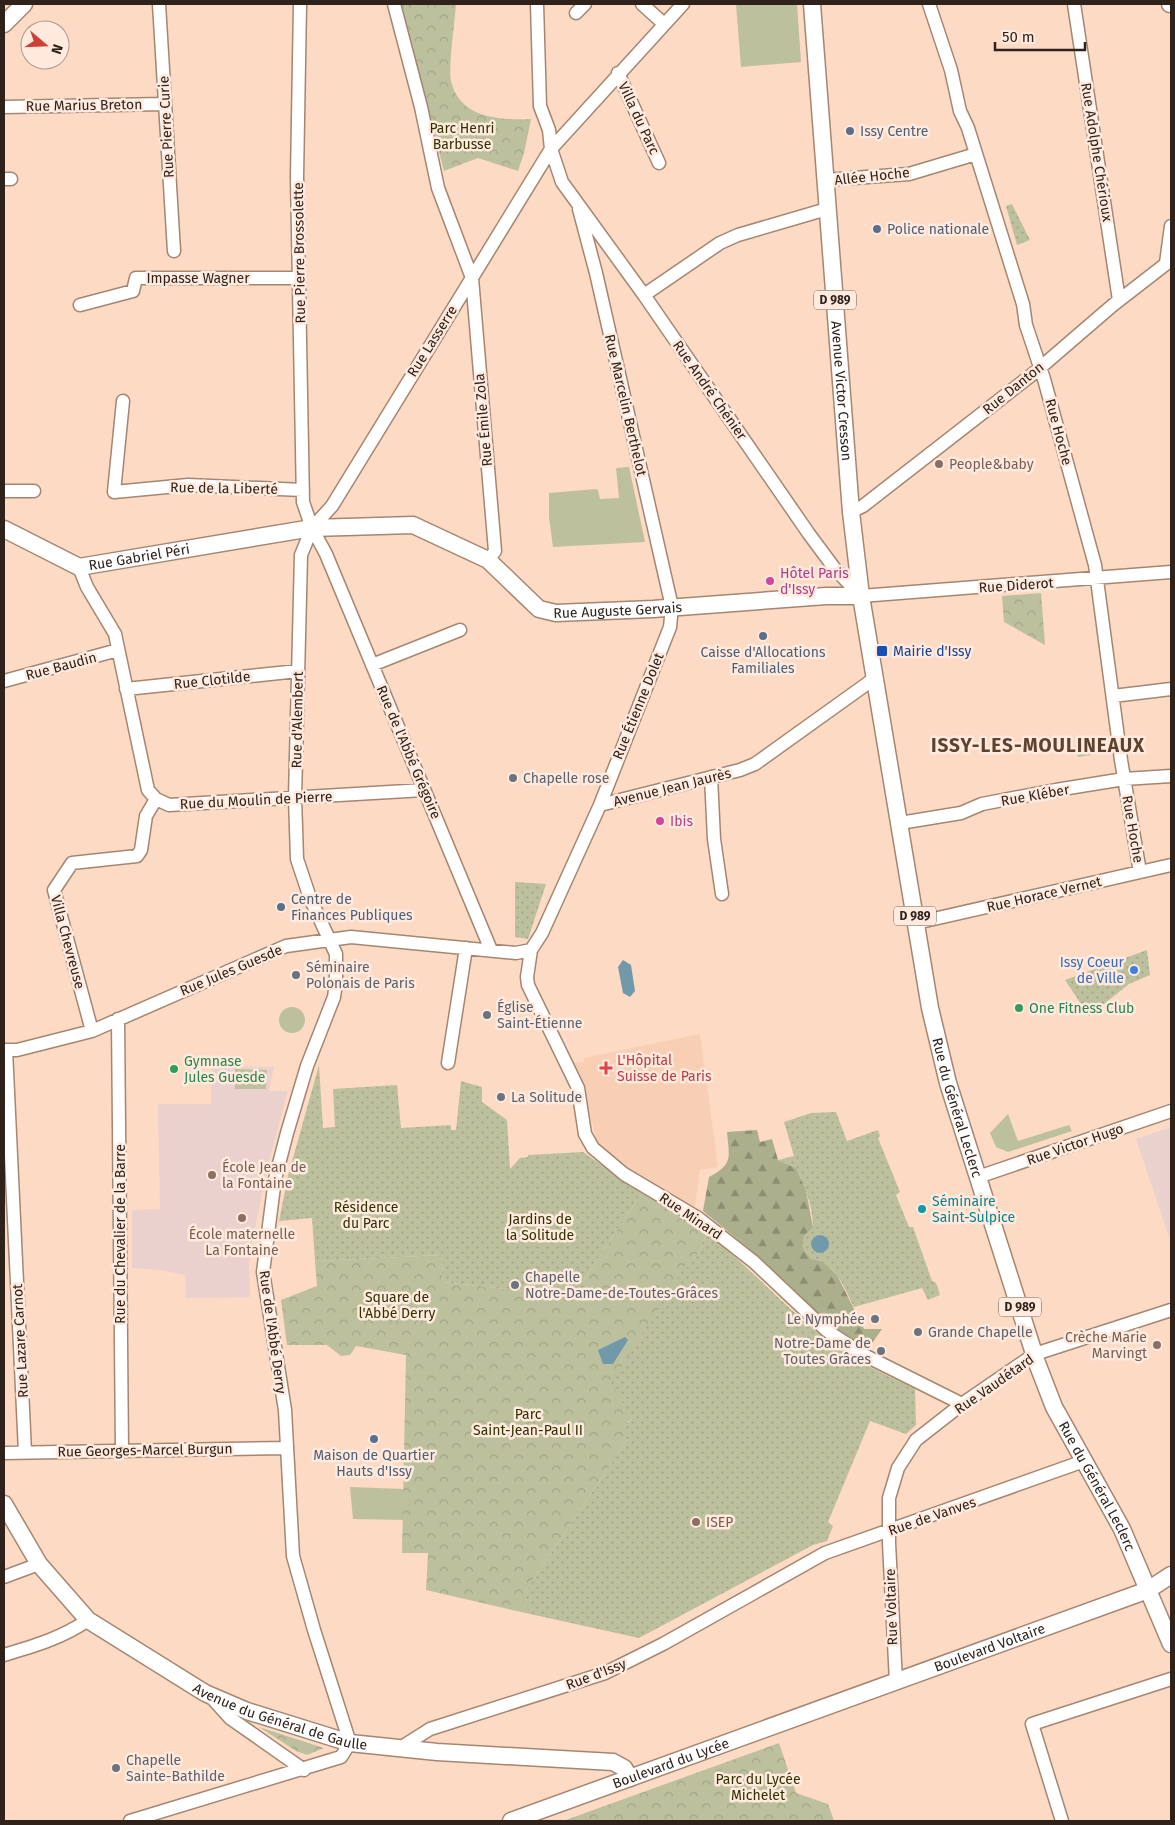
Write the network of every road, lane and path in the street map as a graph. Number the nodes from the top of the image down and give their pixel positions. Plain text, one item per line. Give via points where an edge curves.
1 (13, 4) edge
2 (24, 4) edge
3 (159, 4) edge
4 (300, 4) edge
5 (394, 4) edge
6 (537, 4) edge
7 (642, 4) edge
8 (683, 4) edge
9 (812, 4) edge
10 (929, 4) edge
11 (1074, 4) edge
12 (4, 13) edge
13 (4, 24) edge
14 (664, 24) junction
15 (618, 73) junction
16 (165, 104) junction
17 (4, 107) edge
18 (551, 149) junction
19 (976, 154) junction
20 (659, 163) dead end
21 (826, 180) junction
22 (578, 205) junction
23 (827, 209) junction
24 (1171, 226) edge
25 (174, 251) dead end
26 (1169, 261) edge
27 (299, 278) junction
28 (472, 278) junction
29 (644, 295) junction
30 (1119, 300) junction
31 (80, 305) dead end
32 (1040, 368) junction
33 (123, 401) dead end
34 (4, 491) edge
35 (34, 491) dead end
36 (303, 496) junction
37 (851, 512) junction
38 (312, 528) junction
39 (4, 529) edge
40 (488, 560) junction
41 (79, 567) junction
42 (1171, 572) edge
43 (1097, 578) junction
44 (861, 596) junction
45 (672, 607) junction
46 (460, 630) dead end
47 (118, 650) junction
48 (372, 665) junction
49 (298, 671) junction
50 (875, 678) junction
51 (4, 681) edge
52 (126, 689) junction
53 (1171, 689) edge
54 (1113, 696) junction
55 (1171, 776) edge
56 (711, 777) junction
57 (1124, 780) junction
58 (424, 790) junction
59 (301, 797) junction
60 (156, 799) junction
61 (600, 805) junction
62 (900, 823) junction
63 (1171, 865) edge
64 (1140, 872) junction
65 (722, 894) dead end
66 (916, 923) junction
67 (329, 939) junction
68 (466, 948) junction
69 (491, 950) junction
70 (531, 950) junction
71 (118, 1019) junction
72 (92, 1031) junction
73 (5, 1050) edge
74 (448, 1063) dead end
75 (1171, 1111) edge
76 (978, 1177) junction
77 (1171, 1310) edge
78 (1035, 1354) junction
79 (962, 1404) junction
80 (287, 1448) junction
81 (122, 1450) junction
82 (25, 1452) junction
83 (4, 1453) edge
84 (1084, 1461) junction
85 (4, 1504) edge
86 (888, 1532) junction
87 (38, 1564) junction
88 (1171, 1575) edge
89 (782, 1576) joint
90 (4, 1577) edge
91 (1148, 1590) junction
92 (88, 1620) junction
93 (1171, 1644) edge
94 (4, 1655) edge
95 (1171, 1679) edge
96 (896, 1682) junction
97 (208, 1695) junction
98 (832, 1705) joint
99 (350, 1743) junction
100 (400, 1748) junction
101 (304, 1770) junction
102 (630, 1778) junction
103 (130, 1821) edge
104 (511, 1821) edge
105 (1062, 1821) edge

1 - 12 main road
2 - 13 main road
3 - 16 street, Rue Pierre Curie
4 - 27 street, Rue Pierre Brossolette
5 - 28 street, Rue Émile Zola via 438,188
6 - 18 street, Rue André Chénier via 540,106 549,130
7 - 14 street
8 - 14 street, Rue Lasserre
9 - 21 main road, Avenue Victor Cresson / D 989
10 - 19 street, Rue Hoche
11 - 30 street, Rue Adolphe Chérioux
14 - 15 street, Rue Lasserre
15 - 18 street, Rue Lasserre
15 - 20 street, Villa du Parc
16 - 17 street, Rue Marius Breton
16 - 25 street, Rue Pierre Curie
18 - 22 street, Rue André Chénier via 562,182
18 - 28 street, Rue Lasserre
19 - 21 street, Allée Hoche via 909,174
19 - 32 street, Rue Hoche
21 - 23 main road, Avenue Victor Cresson / D 989
22 - 29 street, Rue André Chénier
22 - 45 street, Rue Marcelin Berthelot
23 - 29 street via 720,243
23 - 37 main road, Avenue Victor Cresson / D 989
24 - 26 street
26 - 30 street, Rue Danton
27 - 31 street, Impasse Wagner via 136,278 133,291
27 - 36 street, Rue Pierre Brossolette
28 - 38 street, Rue Lasserre via 332,506
28 - 40 street, Rue Émile Zola via 495,551
29 - 44 street, Rue André Chénier via 809,534 835,569
30 - 32 street, Rue Danton
32 - 37 street, Rue Danton
32 - 43 street, Rue Hoche
33 - 36 street, Rue de la Liberté via 114,492 188,486
34 - 35 street
36 - 38 street, Rue Pierre Brossolette
37 - 44 main road, Avenue Victor Cresson / D 989
38 - 40 main road, Rue Auguste Gervais via 413,525
38 - 41 main road, Rue Gabriel Péri
38 - 48 street, Rue de l'Abbé Grégoire
38 - 49 street, Rue d'Alembert via 301,555
39 - 41 main road, Rue Gabriel Péri
40 - 45 main road, Rue Auguste Gervais via 539,609 556,613
41 - 47 street via 115,634
42 - 43 street, Rue Diderot
43 - 44 street, Rue Diderot
43 - 54 street, Rue Hoche
44 - 45 main road, Rue Auguste Gervais
44 - 50 main road, Rue du Général Leclerc / D 989
45 - 61 street, Rue Étienne Dolet via 670,627
46 - 48 street
47 - 51 street, Rue Baudin
47 - 52 street
48 - 58 street, Rue de l'Abbé Grégoire
49 - 52 street, Rue Clotilde
49 - 59 street, Rue d'Alembert
50 - 56 street, Avenue Jean Jaurès via 755,764
50 - 62 main road, Rue du Général Leclerc / D 989
52 - 60 street via 148,790
53 - 54 street
54 - 57 street, Rue Hoche
55 - 57 street, Rue Kléber
56 - 61 street, Avenue Jean Jaurès
56 - 65 street via 714,839
57 - 62 street, Rue Kléber
57 - 64 street, Rue Hoche
58 - 59 street, Rue du Moulin de Pierre
58 - 69 street, Rue de l'Abbé Grégoire
59 - 60 street, Rue du Moulin de Pierre via 169,805
59 - 67 street, Rue d'Alembert via 297,859
60 - 72 street, Villa Chevreuse via 146,816 141,850 137,856 72,863 54,890
61 - 70 street, Avenue Jean Jaurès via 542,933
62 - 66 main road, Rue du Général Leclerc / D 989
63 - 64 street, Rue Horace Vernet
64 - 66 street, Rue Horace Vernet
66 - 76 main road, Rue du Général Leclerc / D 989 via 930,1008 948,1083
67 - 68 street, Rue Jules Guesde via 351,937
67 - 71 street, Rue Jules Guesde via 286,946
67 - 80 street, Rue de l'Abbé Derry via 336,954 334,997 307,1066 286,1134 275,1180 263,1272 285,1410
68 - 69 street, Rue Jules Guesde
68 - 74 street
69 - 70 street, Rue Jules Guesde via 516,954
70 - 79 street, Rue Minard via 526,977 528,985 578,1088 585,1134 593,1148 624,1174 698,1218 754,1262 826,1330 864,1355
71 - 72 street, Rue Jules Guesde
71 - 81 street, Rue du Chevalier de la Barre
72 - 73 street, Rue Jules Guesde via 17,1050
73 - 82 street, Rue Lazare Carnot
75 - 76 street, Rue Victor Hugo
76 - 78 main road, Rue du Général Leclerc / D 989
77 - 78 street, Rue Vaudétard
78 - 79 street, Rue Vaudétard
78 - 84 main road, Rue du Général Leclerc / D 989 via 1054,1407
79 - 86 street, Rue Vaudétard via 916,1440 898,1468 889,1498
80 - 81 street, Rue Georges-Marcel Burgun
80 - 99 street, Rue de l'Abbé Derry via 293,1556
81 - 82 street, Rue Georges-Marcel Burgun
82 - 83 street, Rue Georges-Marcel Burgun
84 - 86 street, Rue de Vanves
84 - 91 main road, Rue du Général Leclerc / D 989 via 1122,1529
85 - 87 main road, Avenue du Général de Gaulle
86 - 89 street, Rue de Vanves via 825,1553
86 - 96 street, Rue Voltaire
87 - 90 street
87 - 92 main road, Avenue du Général de Gaulle
88 - 91 main road, Boulevard Voltaire
89 - 100 street, Rue d'Issy via 605,1673 430,1729
91 - 93 main road, D 989
91 - 96 main road, Boulevard Voltaire
92 - 94 street via 43,1644
92 - 97 main road, Avenue du Général de Gaulle
95 - 105 street via 1032,1724
96 - 98 main road, Boulevard Voltaire
97 - 99 main road, Avenue du Général de Gaulle via 247,1711
97 - 101 street via 230,1718
98 - 102 main road, Boulevard du Lycée
99 - 100 main road, Avenue du Général de Gaulle
99 - 101 street via 341,1757
100 - 102 main road, Avenue du Général de Gaulle via 613,1762 624,1768
101 - 103 street
102 - 104 main road, Boulevard du Lycée

